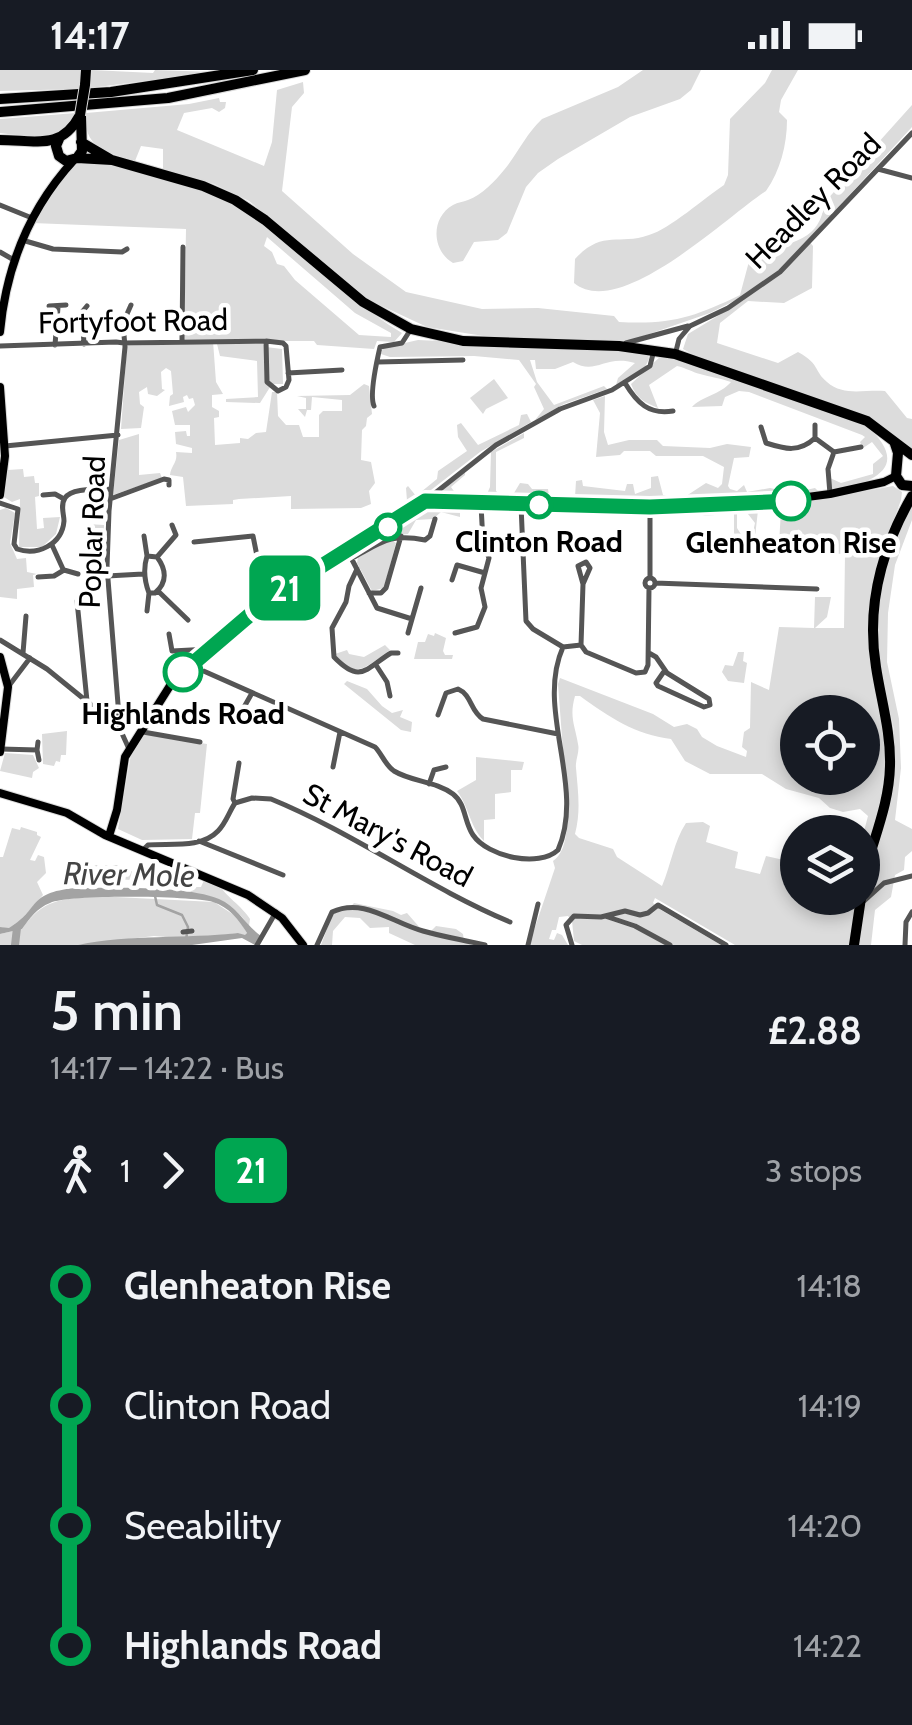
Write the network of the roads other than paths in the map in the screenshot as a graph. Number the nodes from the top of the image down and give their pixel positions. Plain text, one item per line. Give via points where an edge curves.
1 (86, 70) edge
2 (253, 70) edge
3 (304, 70) edge
4 (0, 99) edge
5 (0, 112) edge
6 (80, 115) junction
7 (912, 133) edge
8 (63, 137) junction
9 (0, 140) edge
10 (80, 141) junction
11 (37, 142) junction
12 (58, 155) junction
13 (75, 159) junction
14 (112, 160) junction
15 (878, 169) junction
16 (912, 178) edge
17 (53, 182) junction
18 (0, 204) edge
19 (32, 218) junction
20 (22, 240) junction
21 (183, 246) dead end
22 (127, 249) dead end
23 (0, 252) edge
24 (14, 260) junction
25 (132, 305) dead end
26 (49, 306) dead end
27 (58, 306) junction
28 (66, 306) dead end
29 (87, 306) dead end
30 (690, 326) junction
31 (411, 329) junction
32 (0, 332) edge
33 (266, 341) junction
34 (182, 342) junction
35 (124, 343) junction
36 (84, 344) junction
37 (54, 345) junction
38 (0, 346) edge
39 (619, 346) junction
40 (654, 350) junction
41 (675, 354) junction
42 (463, 360) dead end
43 (378, 362) junction
44 (342, 370) dead end
45 (288, 374) junction
46 (625, 383) junction
47 (0, 387) edge
48 (374, 406) dead end
49 (673, 411) dead end
50 (815, 425) dead end
51 (761, 427) dead end
52 (118, 434) junction
53 (815, 438) junction
54 (893, 440) junction
55 (5, 446) junction
56 (861, 448) dead end
57 (834, 452) junction
58 (911, 454) edge
59 (898, 459) junction
60 (896, 476) junction
61 (170, 485) dead end
62 (111, 489) junction
63 (910, 489) edge
64 (830, 494) junction
65 (0, 495) edge
66 (44, 495) dead end
67 (64, 499) junction
68 (110, 499) junction
69 (425, 501) junction
70 (0, 503) edge
71 (521, 504) junction
72 (481, 505) junction
73 (650, 507) junction
74 (435, 519) dead end
75 (172, 525) dead end
76 (144, 536) dead end
77 (401, 536) junction
78 (194, 542) dead end
79 (52, 545) junction
80 (350, 554) junction
81 (147, 556) junction
82 (459, 556) dead end
83 (157, 557) junction
84 (456, 565) junction
85 (358, 568) junction
86 (64, 570) junction
87 (485, 573) junction
88 (78, 574) dead end
89 (144, 574) junction
90 (108, 576) junction
91 (38, 577) dead end
92 (452, 580) dead end
93 (652, 583) junction
94 (583, 584) dead end
95 (421, 588) dead end
96 (817, 588) dead end
97 (281, 590) junction
98 (158, 591) junction
99 (149, 593) junction
100 (369, 593) junction
101 (78, 601) dead end
102 (147, 612) dead end
103 (26, 616) dead end
104 (412, 619) junction
105 (188, 620) dead end
106 (408, 633) dead end
107 (454, 633) dead end
108 (169, 634) dead end
109 (0, 640) edge
110 (581, 645) junction
111 (563, 646) junction
112 (210, 649) junction
113 (398, 653) dead end
114 (649, 653) junction
115 (26, 656) junction
116 (0, 657) edge
117 (376, 665) junction
118 (190, 666) junction
119 (665, 670) junction
120 (8, 687) junction
121 (252, 693) junction
122 (390, 696) dead end
123 (87, 701) junction
124 (438, 714) dead end
125 (3, 715) edge
126 (120, 723) junction
127 (235, 723) dead end
128 (140, 731) junction
129 (340, 732) junction
130 (558, 734) junction
131 (200, 742) dead end
132 (129, 749) junction
133 (0, 750) edge
134 (39, 760) dead end
135 (238, 763) dead end
136 (332, 767) dead end
137 (446, 767) dead end
138 (429, 784) junction
139 (0, 793) edge
140 (236, 803) junction
141 (880, 826) edge
142 (109, 836) junction
143 (199, 842) junction
144 (144, 849) junction
145 (283, 875) dead end
146 (912, 876) edge
147 (880, 889) edge
148 (538, 904) dead end
149 (276, 912) junction
150 (912, 912) edge
151 (859, 915) edge
152 (605, 916) junction
153 (510, 922) dead end
154 (192, 931) dead end
155 (183, 932) dead end
156 (258, 945) edge
157 (303, 945) edge
158 (316, 945) edge
159 (485, 945) edge
160 (528, 945) edge
161 (572, 945) edge
162 (670, 945) edge
163 (726, 945) edge
164 (854, 945) edge
165 (905, 945) edge

1 - 6 highway, bridge
2 - 4 highway via 130,90
3 - 5 highway via 168,98
6 - 8 highway
6 - 10 highway
7 - 15 street, Headley Road
8 - 10 highway
8 - 11 highway
8 - 12 highway
9 - 11 highway
10 - 13 highway
10 - 14 highway
11 - 12 highway
12 - 13 highway
12 - 17 main road
13 - 14 highway
13 - 17 main road
14 - 31 highway via 234,200 363,302
15 - 16 street
15 - 30 street, Headley Road via 780,272
17 - 19 main road
18 - 19 street
19 - 20 main road
20 - 22 street via 53,249
20 - 24 main road
21 - 34 street
23 - 24 street
24 - 32 main road
25 - 35 street, Poplar Road via 122,323
26 - 27 street
27 - 28 street
27 - 37 street
29 - 36 street
30 - 39 street, Headley Road
30 - 41 street
31 - 39 highway via 488,343
31 - 43 street via 402,343 380,347
33 - 34 street, Fortyfoot Road
33 - 45 street, Fortyfoot Road via 285,344
33 - 45 street, Fortyfoot Road via 268,385 282,390
34 - 35 street, Fortyfoot Road
35 - 36 street, Fortyfoot Road
35 - 52 street, Poplar Road
36 - 37 street, Fortyfoot Road
37 - 38 street, Fortyfoot Road
39 - 40 highway
40 - 41 highway
40 - 46 street via 650,366
41 - 54 highway via 868,422
42 - 43 street
43 - 48 street via 370,391
44 - 45 street
46 - 49 street via 644,407
46 - 69 street via 503,441
47 - 55 main road
50 - 53 street
51 - 53 street via 766,443 786,448 799,449
52 - 55 street
52 - 62 street, Poplar Road
53 - 57 street
54 - 58 highway
54 - 59 highway
55 - 65 main road
56 - 57 street
57 - 64 street
58 - 59 highway
59 - 60 highway
60 - 63 highway
60 - 64 main road
61 - 68 street via 164,479
62 - 67 street
62 - 68 street, Poplar Road
63 - 141 highway via 874,604 875,665 890,764
64 - 73 main road
66 - 67 street
67 - 79 street via 64,525
68 - 90 street, Poplar Road
69 - 72 main road
69 - 80 main road
70 - 79 street via 18,509 17,549
71 - 72 main road
71 - 73 main road
71 - 111 street via 526,621
72 - 87 street
73 - 93 street
74 - 77 street via 426,540
75 - 83 street via 176,535
76 - 81 street
77 - 80 street
77 - 100 street via 386,588
78 - 97 street via 252,536 259,566
79 - 86 street
80 - 85 street
80 - 97 main road
81 - 83 street
81 - 89 street
82 - 84 street
83 - 98 street via 165,576
84 - 87 street
84 - 92 street
85 - 100 street
85 - 117 street via 332,628 333,653 350,671
86 - 88 street
86 - 91 street
87 - 107 street via 479,626
89 - 90 street
89 - 99 street
90 - 126 street, Poplar Road
93 - 96 street
93 - 114 street
94 - 110 street
95 - 104 street
97 - 112 main road
98 - 99 street
98 - 105 street
99 - 102 street
100 - 104 street via 380,610
101 - 123 street
103 - 115 street
104 - 106 street
108 - 112 street via 174,652
109 - 115 street
110 - 111 street
110 - 114 street via 639,674 648,668
111 - 130 street via 556,672
112 - 118 main road
113 - 117 street
114 - 119 street
115 - 120 street
115 - 123 street
116 - 120 main road
117 - 122 street
118 - 121 street
118 - 128 main road via 168,686
119 - 119 street via 708,700 710,705 658,686
120 - 125 main road
121 - 127 street
121 - 129 street
123 - 126 street
124 - 130 street via 446,693 458,689 483,719
125 - 133 main road
126 - 132 street, Poplar Road
128 - 131 street
128 - 132 main road
129 - 136 street
129 - 138 street via 378,749 393,770
130 - 138 street via 566,814 560,846 548,857 511,856 482,844 457,797
132 - 142 main road
133 - 134 street via 37,746
135 - 140 street
137 - 138 street via 434,770
139 - 142 main road via 62,811
140 - 143 street via 219,829
140 - 153 street, St Mary's Road via 278,802
142 - 144 main road
143 - 144 street
143 - 145 street
144 - 149 main road
146 - 147 street
148 - 160 street
149 - 156 street
149 - 157 main road
150 - 165 street
151 - 164 highway
152 - 161 street via 570,918
152 - 162 street
152 - 163 street via 640,915 658,904
154 - 155 street
158 - 159 street via 332,912 350,907

